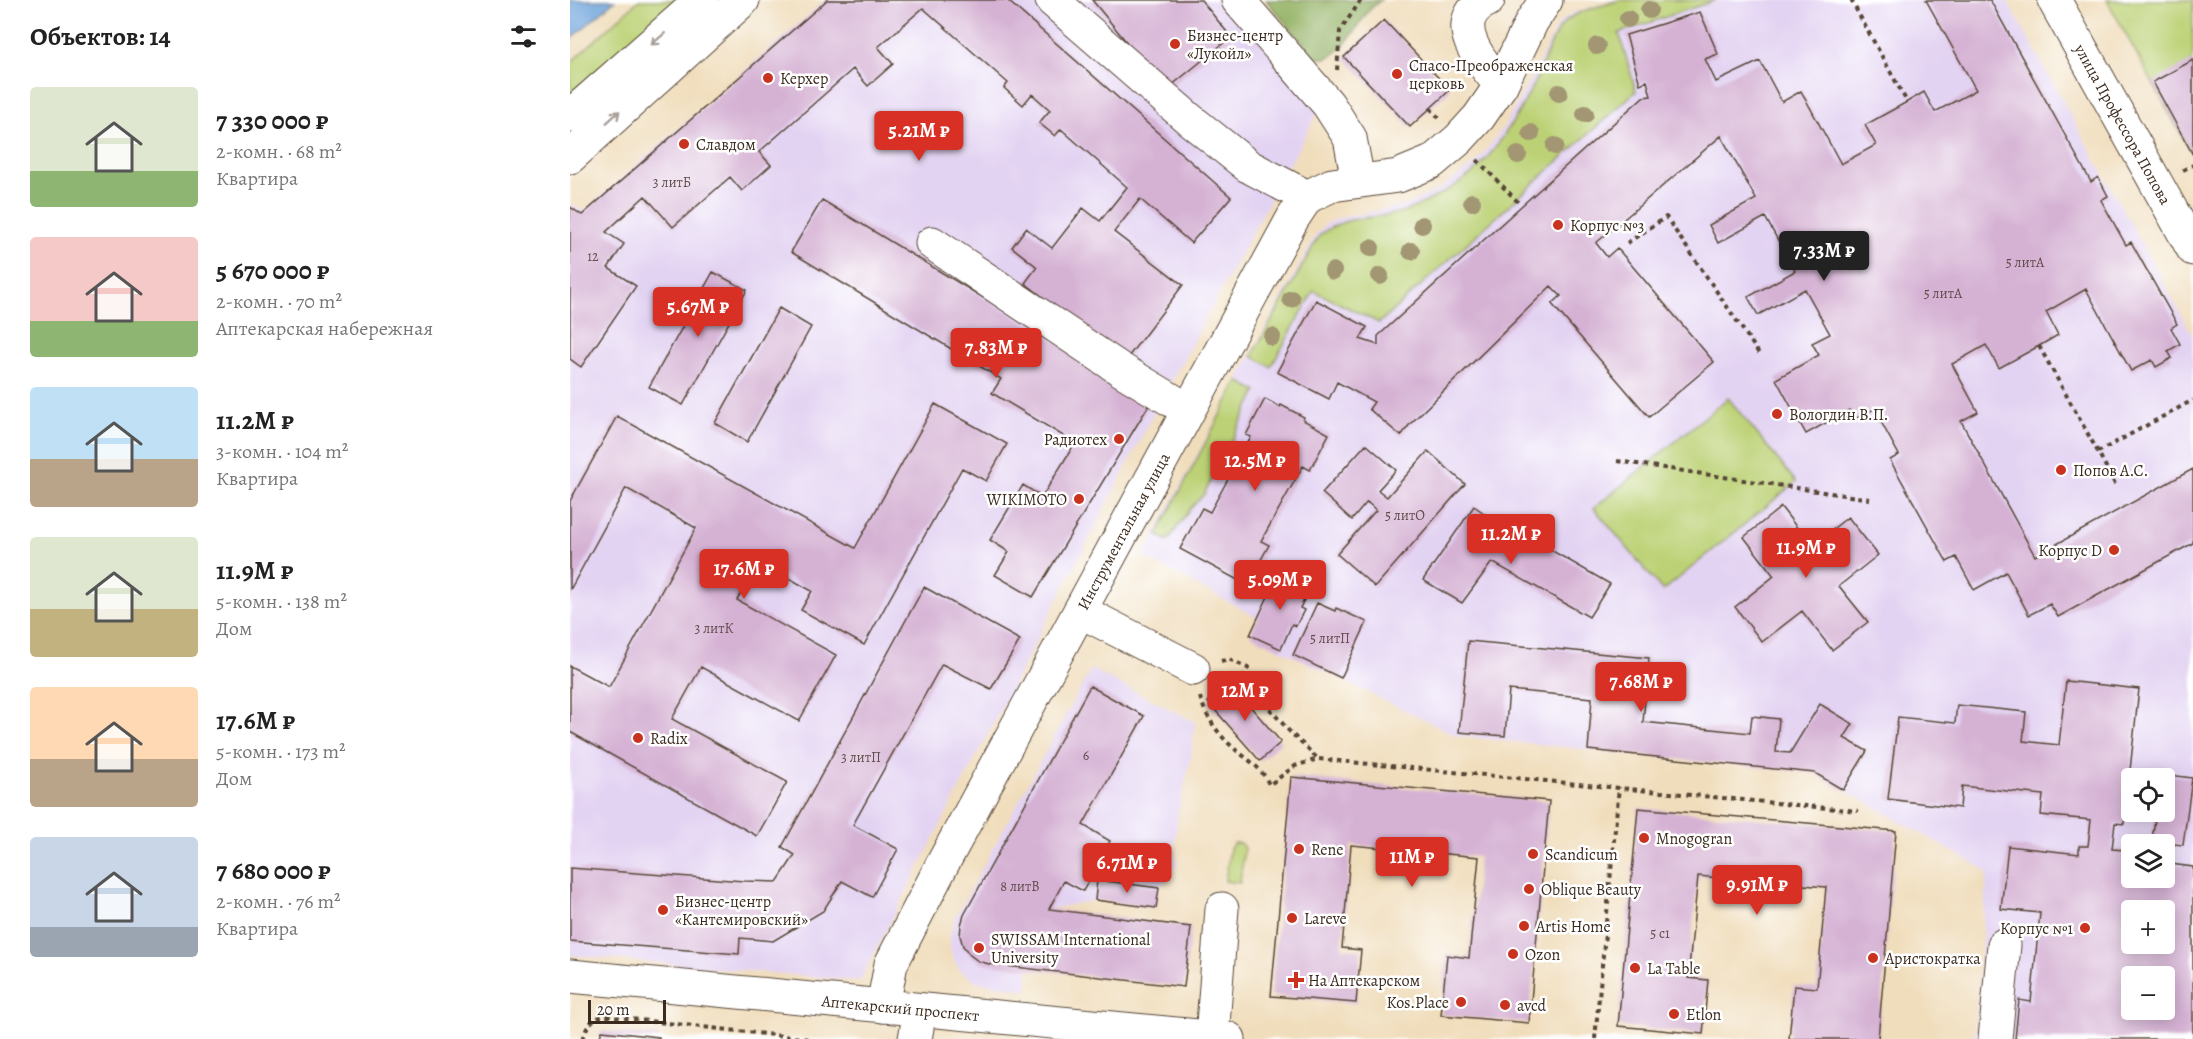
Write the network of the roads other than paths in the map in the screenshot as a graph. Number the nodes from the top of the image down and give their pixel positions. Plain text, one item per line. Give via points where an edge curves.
1 (702, 0) edge
2 (743, 0) edge
3 (1052, 0) edge
4 (1238, 0) edge
5 (1546, 0) edge
6 (2054, 0) edge
7 (1478, 2) edge
8 (1501, 85) junction
9 (570, 116) edge
10 (570, 157) edge
11 (1358, 180) junction
12 (1307, 197) junction
13 (932, 243) dead end
14 (2193, 249) edge
15 (1188, 410) junction
16 (1080, 611) junction
17 (1193, 669) road end
18 (1222, 909) dead end
19 (2004, 945) dead end
20 (570, 976) edge
21 (883, 1006) junction
22 (918, 1024) edge
23 (1220, 1038) edge
24 (1995, 1039) edge

1 -> 9 street
10 -> 2 street
3 - 12 street via 1128,56 1189,119 1248,166
4 - 11 street via 1328,104 1350,138
5 - 8 street
6 - 14 street, улица Профессора Попова
7 - 8 street via 1468,21 1470,44
8 - 11 street via 1479,117 1432,162 1398,176
11 - 12 street via 1332,185
12 - 15 street, Инструментальная улица
13 - 15 street
15 - 16 street, Инструментальная улица
16 - 17 street
16 - 21 street, Инструментальная улица via 891,964
18 - 23 street
19 - 24 street
20 - 21 street, Аптекарский проспект
21 - 22 street, Аптекарский проспект
22 - 23 street, Аптекарский проспект

